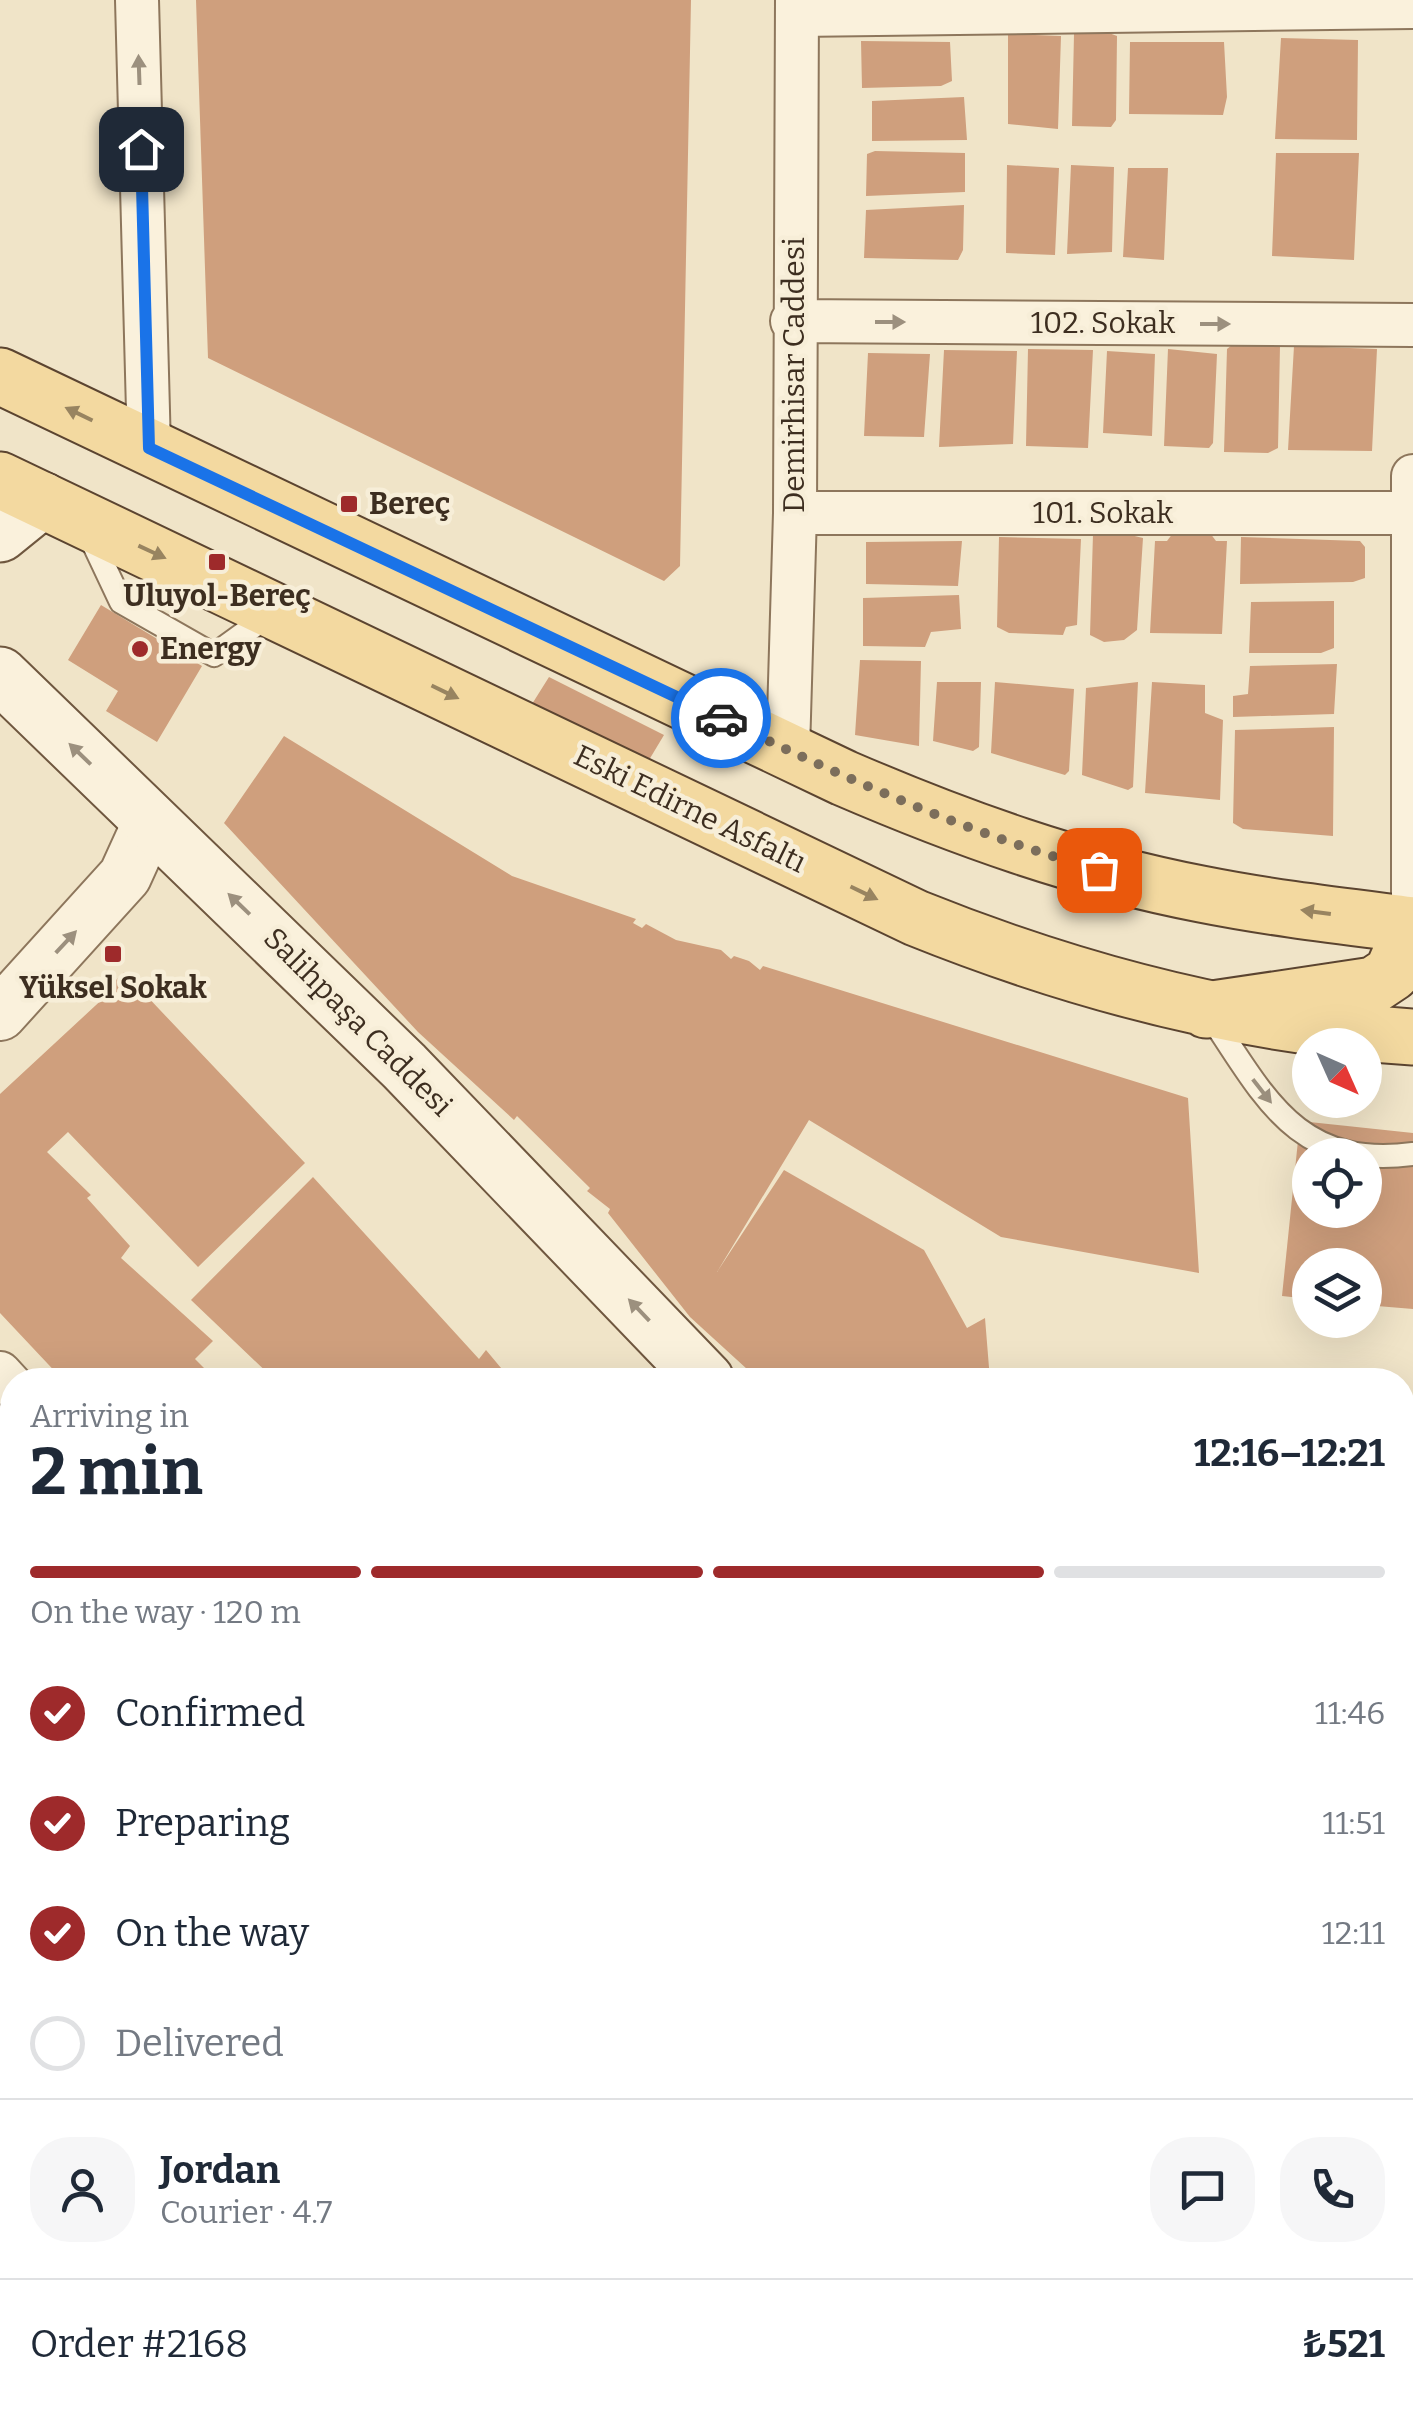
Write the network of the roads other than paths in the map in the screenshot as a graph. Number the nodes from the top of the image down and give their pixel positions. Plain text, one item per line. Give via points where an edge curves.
1 (137, 0) edge
2 (797, 8) edge
3 (1413, 8) edge
4 (792, 321) junction
5 (1413, 325) edge
6 (0, 376) edge
7 (149, 448) junction
8 (1412, 495) edge
9 (41, 500) edge
10 (795, 513) junction
11 (0, 534) edge
12 (0, 675) edge
13 (788, 750) junction
14 (150, 821) junction
15 (1413, 925) edge
16 (1206, 1010) junction
17 (0, 1014) edge
18 (1413, 1036) edge
19 (1413, 1154) edge
20 (694, 1368) edge

7 -> 1 street
2 - 3 street
2 - 4 street, Demirhisar Caddesi
4 -> 5 street, 102. Sokak
4 - 10 street, Demirhisar Caddesi
7 -> 6 main road
7 - 13 main road
8 - 10 street, 101. Sokak
8 - 15 street
9 - 11 main road
9 -> 16 main road, Eski Edirne Asfaltı via 916,918 994,949
10 - 13 street, Demirhisar Caddesi
14 -> 12 main road, Salihpaşa Caddesi
15 -> 13 main road via 1201,894 1084,866 960,826
17 -> 14 street via 125,876
20 -> 14 main road, Salihpaşa Caddesi via 404,1066
15 - 16 main road via 1392,973 1374,985
16 - 18 main road, Eski Edirne Asfaltı via 1288,1026
16 -> 19 lane via 1303,1137 1344,1152

